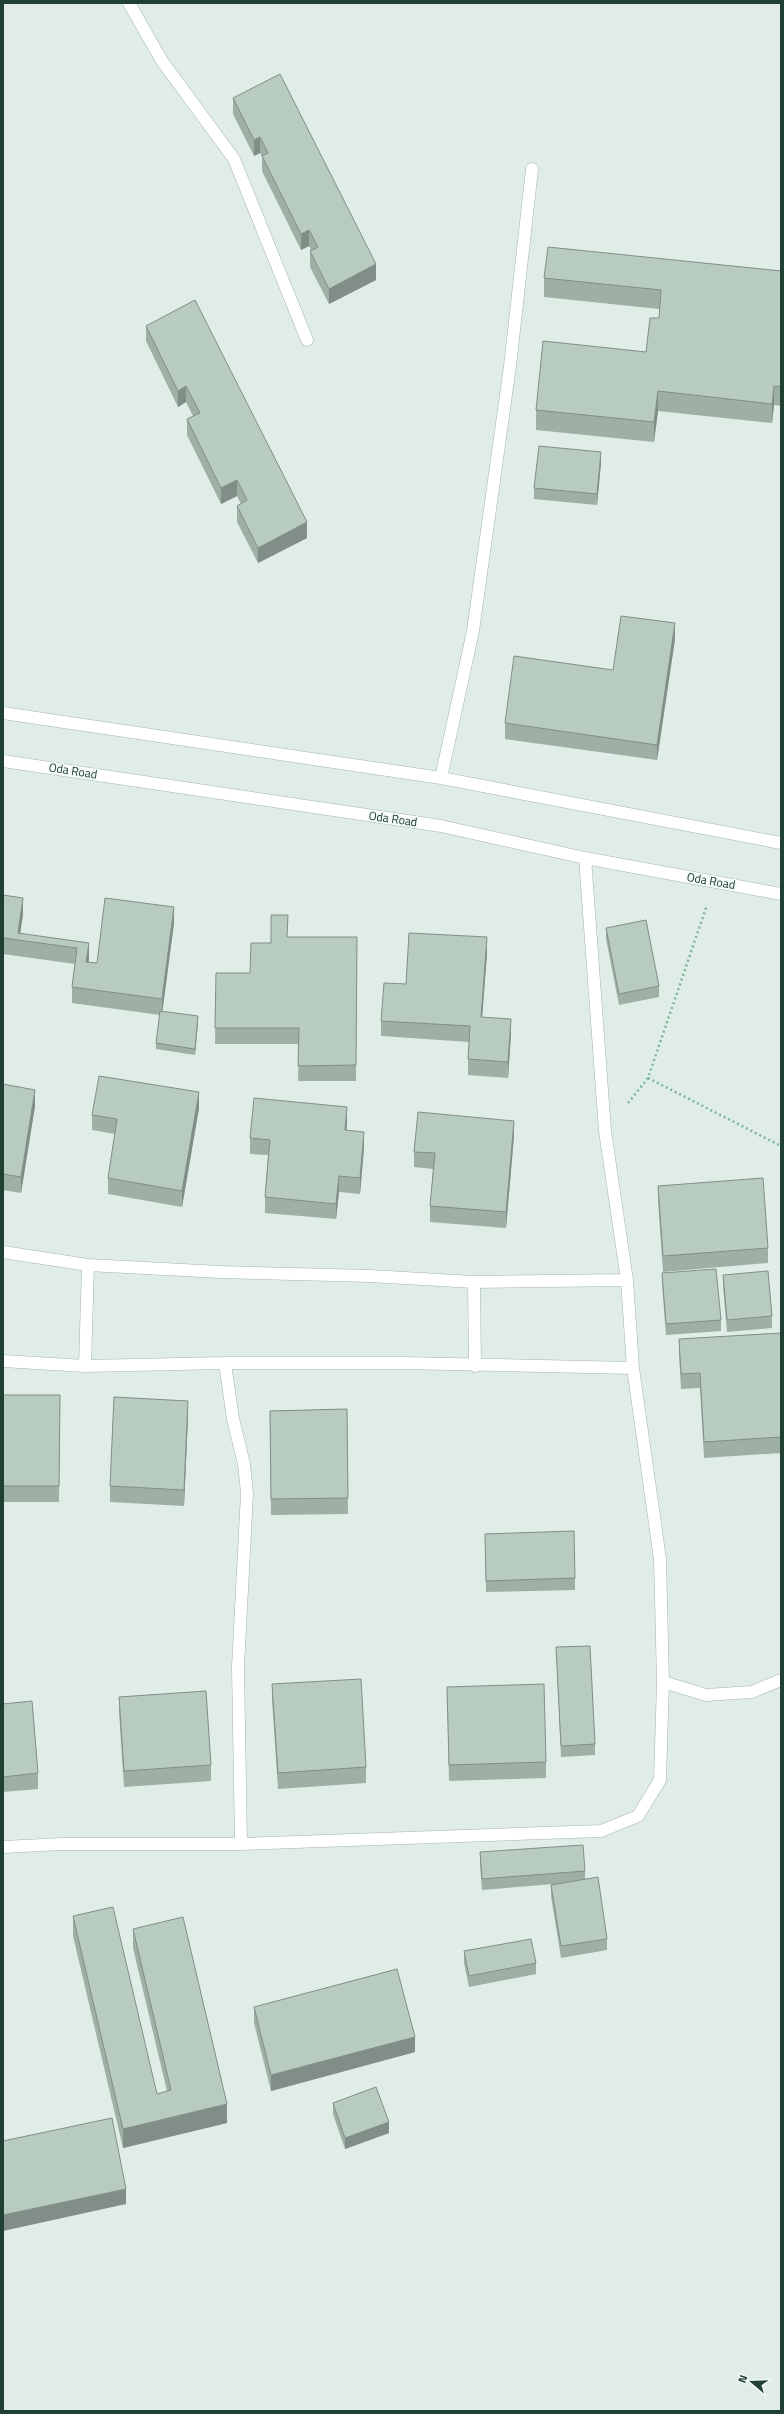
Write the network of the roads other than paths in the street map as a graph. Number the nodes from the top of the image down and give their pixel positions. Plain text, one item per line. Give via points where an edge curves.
1 (129, 3) edge
2 (532, 169) dead end
3 (307, 340) dead end
4 (3, 713) edge
5 (3, 761) edge
6 (440, 778) junction
7 (781, 842) edge
8 (585, 858) junction
9 (781, 894) edge
10 (3, 1252) edge
11 (88, 1265) junction
12 (626, 1280) junction
13 (474, 1282) junction
14 (3, 1361) edge
15 (225, 1363) junction
16 (85, 1366) junction
17 (475, 1366) junction
18 (633, 1368) junction
19 (781, 1680) edge
20 (662, 1682) junction
21 (241, 1844) junction
22 (3, 1847) edge

1 - 3 street via 162,61 234,159
2 - 6 street via 510,366 473,631
4 - 6 street
5 - 8 street, Oda Road via 441,826
6 - 7 street
8 - 9 street, Oda Road
8 - 12 street via 605,1131
10 - 11 street
11 - 13 street
11 - 16 street
12 - 13 street
12 - 18 street
13 - 17 street
14 - 16 street
15 - 16 street
15 - 17 street via 401,1363
15 - 21 street via 247,1493 238,1667
17 - 18 street
18 - 20 street via 660,1559
19 - 20 street via 752,1692 706,1695
20 - 21 street via 660,1780 638,1816 602,1831
21 - 22 street via 62,1844

